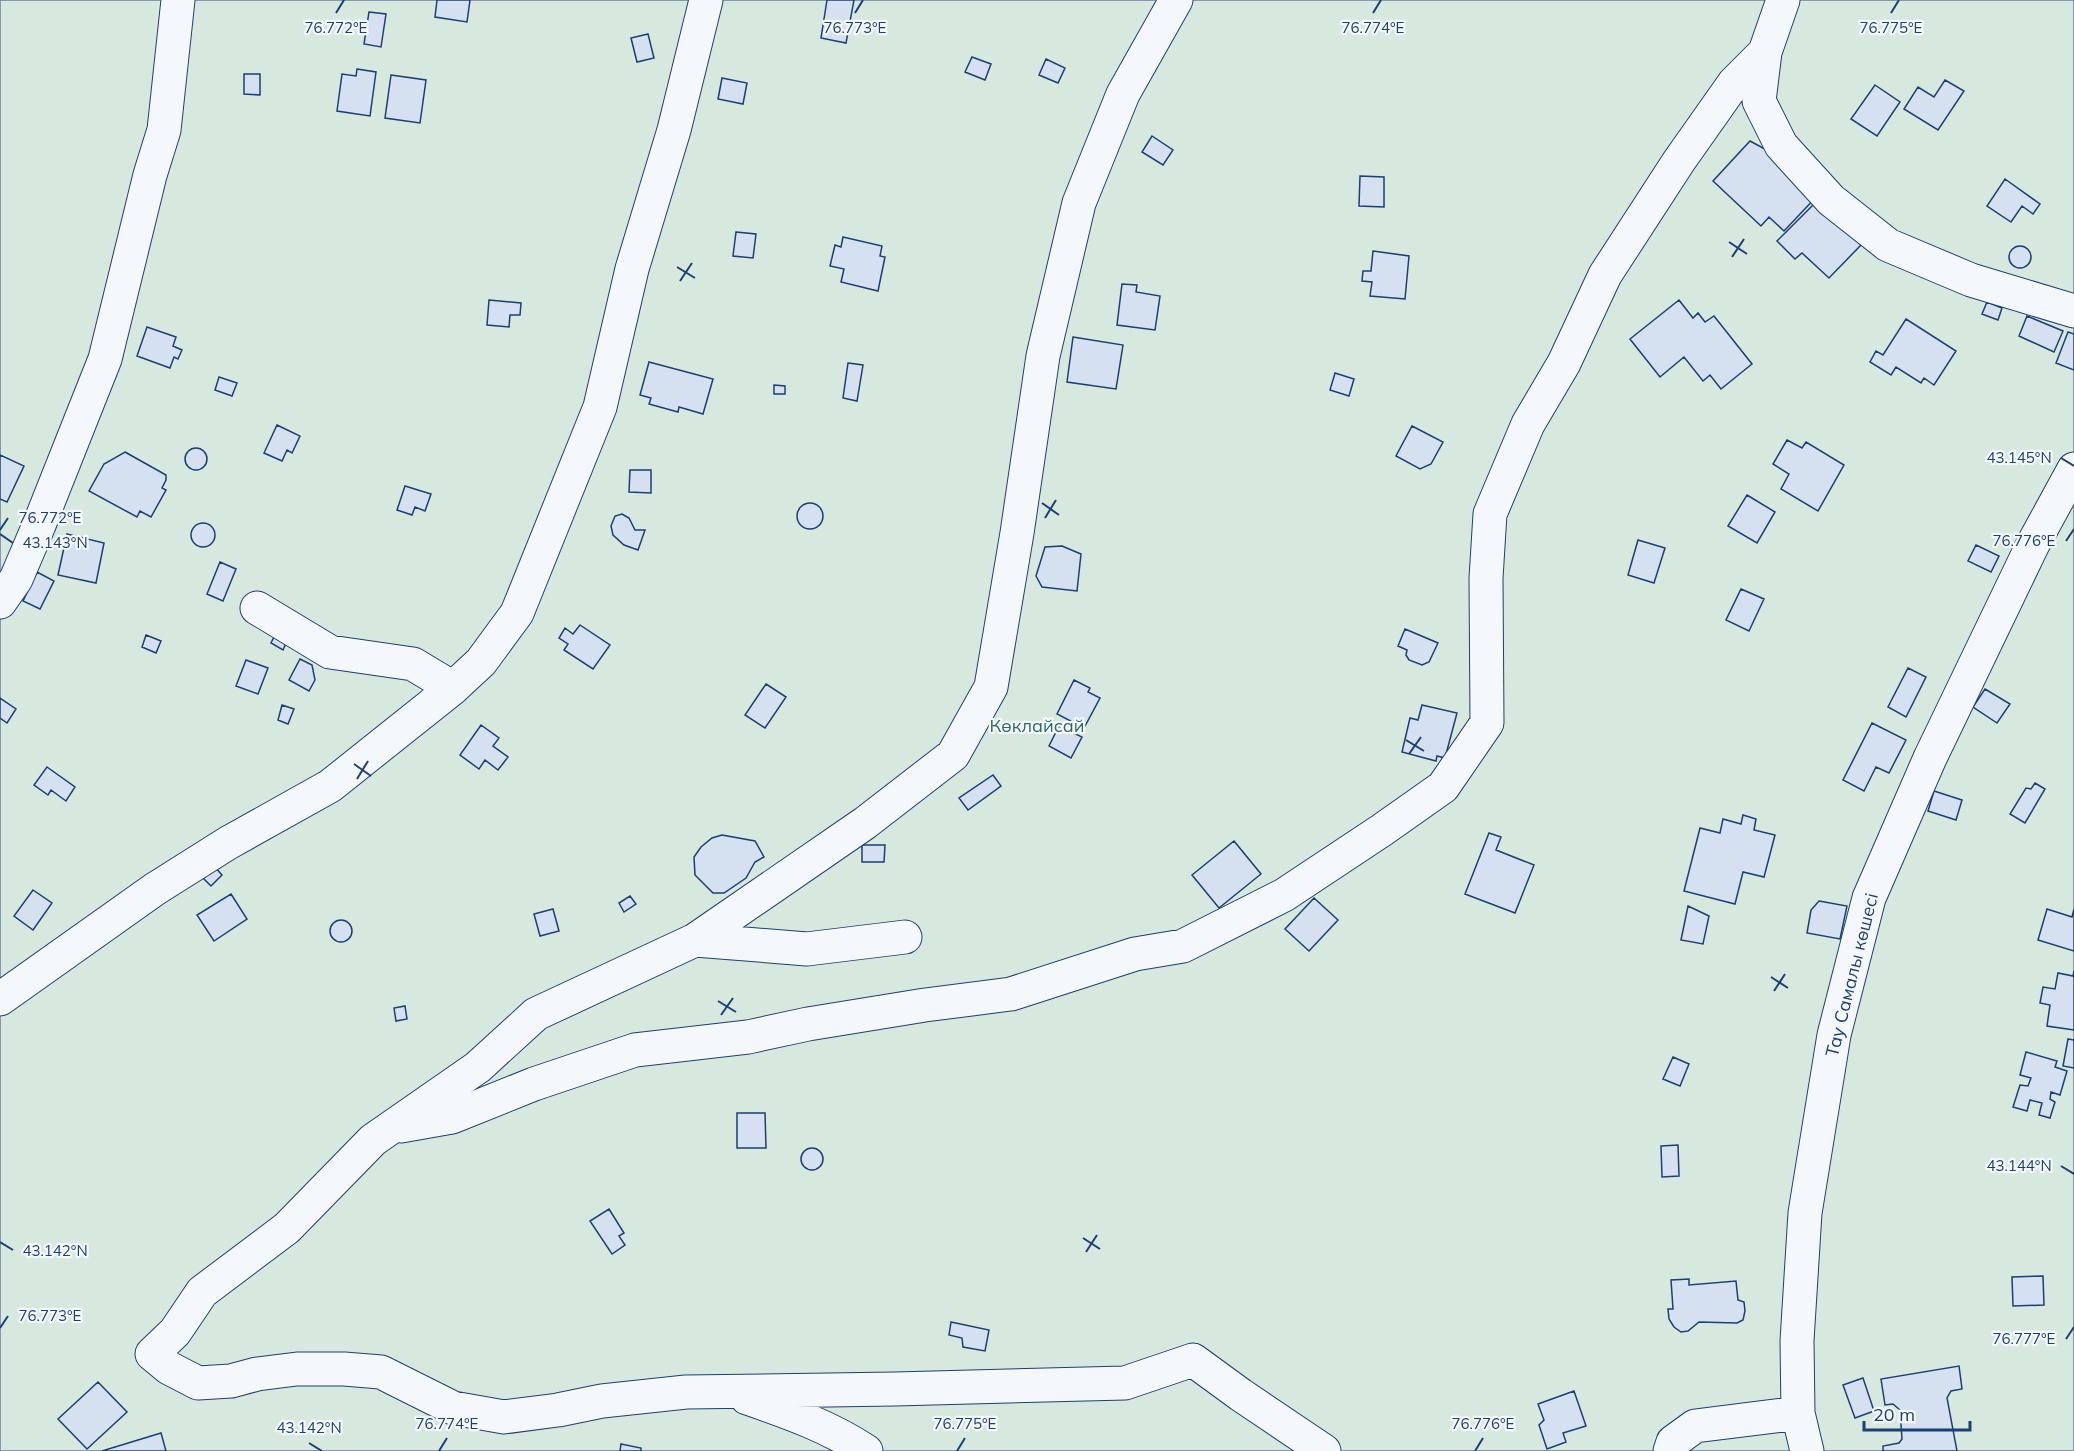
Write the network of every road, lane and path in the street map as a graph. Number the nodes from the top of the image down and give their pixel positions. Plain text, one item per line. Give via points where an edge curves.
1 (178, 0) edge
2 (706, 0) edge
3 (1176, 0) edge
4 (1782, 0) edge
5 (1765, 52) junction
6 (2074, 311) edge
7 (2074, 469) edge
8 (0, 602) edge
9 (257, 608) dead end
10 (453, 688) junction
11 (905, 937) dead end
12 (694, 940) junction
13 (0, 999) edge
14 (390, 1128) junction
15 (731, 1390) junction
16 (1798, 1413) junction
17 (866, 1451) edge
18 (1324, 1451) edge
19 (1670, 1451) edge
20 (1807, 1451) edge

1 - 8 street via 164,130 105,359 39,525
2 - 10 street via 674,130 632,269 600,407 517,613 481,662
3 - 12 street via 1123,94 1079,203 1043,356 990,687 953,755 865,823
4 - 5 street
5 - 6 street via 1759,101 1781,145 1831,200 1888,245 1971,279
5 - 14 street via 1734,83 1605,274 1564,363 1528,424 1490,514 1486,578 1487,723 1443,787 1284,895 1183,946 1135,954 1011,994 808,1024 748,1037 636,1050 452,1117
7 - 16 street, Тау Самалы көшесі via 2033,544 1930,758 1869,898 1834,1035 1805,1213 1797,1341
9 - 10 street via 330,652 413,664
10 - 13 street via 330,786 155,889
11 - 12 street via 807,949
12 - 14 street via 536,1014 478,1067
14 - 15 street via 373,1140 287,1228 202,1292 175,1332 152,1354 198,1383 297,1369 381,1372 453,1408 504,1417 602,1401
15 - 17 street via 848,1439
15 - 18 street via 1125,1383 1193,1360
16 - 19 street via 1695,1426 1673,1442
16 - 20 street, Тау Самалы көшесі

